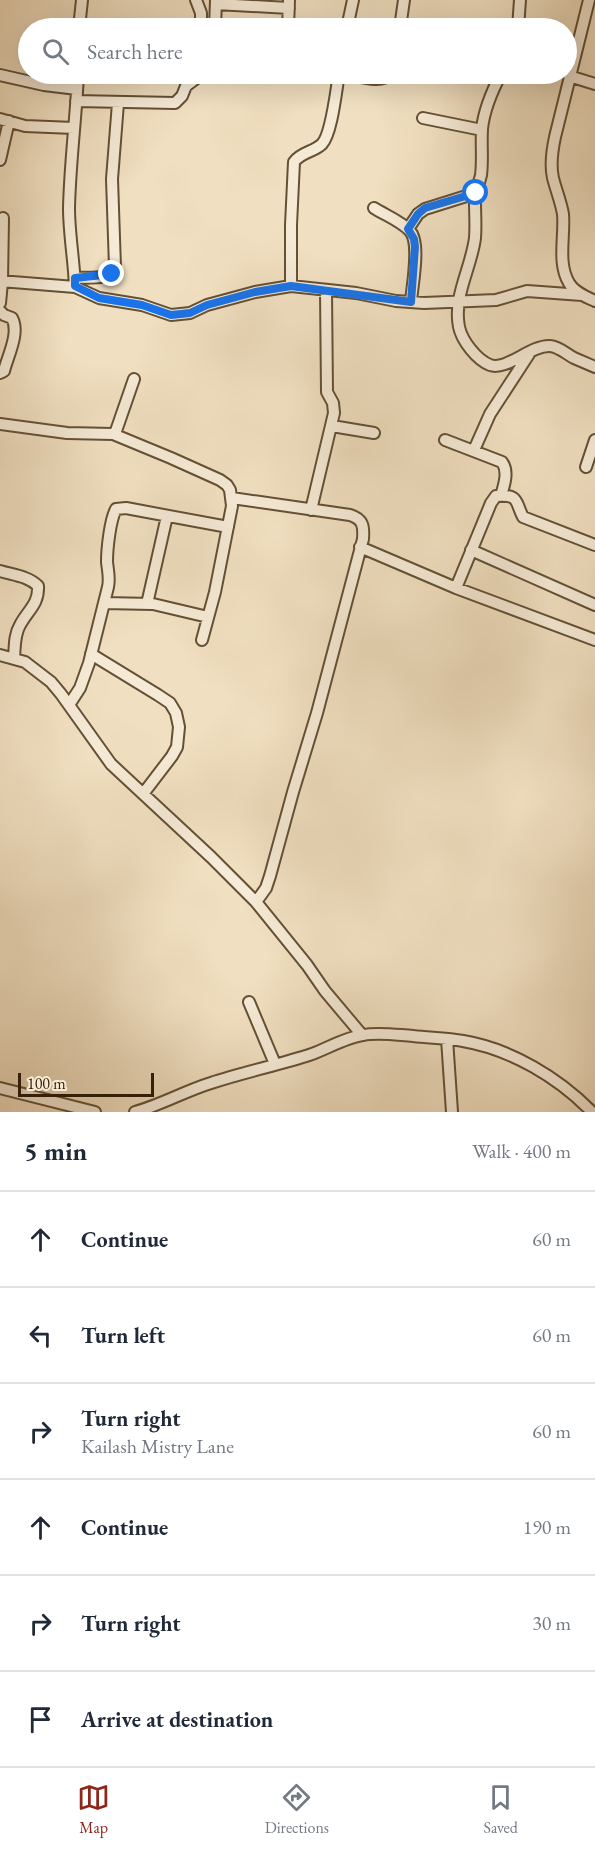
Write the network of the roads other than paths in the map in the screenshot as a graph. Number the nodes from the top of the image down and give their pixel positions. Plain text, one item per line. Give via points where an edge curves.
1 (82, 0) edge
2 (196, 0) edge
3 (353, 0) edge
4 (404, 0) edge
5 (520, 0) edge
6 (216, 2) edge
7 (289, 4) edge
8 (590, 8) edge
9 (80, 18) edge
10 (201, 18) edge
11 (215, 18) edge
12 (349, 18) edge
13 (401, 18) edge
14 (519, 18) edge
15 (577, 50) edge
16 (0, 75) edge
17 (577, 78) edge
18 (18, 79) edge
19 (40, 84) edge
20 (77, 84) edge
21 (189, 84) edge
22 (337, 84) edge
23 (496, 84) edge
24 (567, 84) edge
25 (595, 84) edge
26 (77, 89) junction
27 (76, 101) junction
28 (118, 102) junction
29 (423, 118) dead end
30 (4, 120) edge
31 (74, 128) junction
32 (482, 130) junction
33 (0, 160) edge
34 (476, 193) junction
35 (374, 208) dead end
36 (3, 218) dead end
37 (408, 229) junction
38 (1, 281) edge
39 (75, 282) junction
40 (291, 286) junction
41 (326, 291) junction
42 (582, 295) junction
43 (595, 301) edge
44 (411, 302) junction
45 (458, 302) junction
46 (0, 303) edge
47 (0, 311) edge
48 (531, 351) junction
49 (595, 367) edge
50 (0, 373) edge
51 (134, 380) dead end
52 (0, 424) edge
53 (332, 426) junction
54 (374, 433) dead end
55 (113, 434) junction
56 (445, 440) dead end
57 (595, 440) edge
58 (474, 450) junction
59 (586, 467) dead end
60 (501, 496) junction
61 (232, 498) junction
62 (311, 510) junction
63 (167, 516) junction
64 (228, 527) junction
65 (595, 545) edge
66 (360, 547) junction
67 (471, 550) junction
68 (0, 571) edge
69 (456, 588) junction
70 (104, 603) junction
71 (147, 604) junction
72 (595, 605) edge
73 (208, 616) junction
74 (202, 640) dead end
75 (595, 640) edge
76 (91, 654) junction
77 (0, 656) edge
78 (14, 658) junction
79 (69, 705) junction
80 (143, 794) junction
81 (256, 902) junction
82 (249, 1002) dead end
83 (362, 1035) junction
84 (447, 1039) junction
85 (274, 1064) junction
86 (0, 1088) edge
87 (590, 1111) edge
88 (95, 1112) edge
89 (135, 1112) edge
90 (452, 1112) edge

1 - 9 street
2 - 10 street
3 - 12 street
4 - 13 street
5 - 14 street
6 - 7 street
6 - 11 street
8 - 15 street
16 - 18 street
17 - 25 street
19 - 26 street
20 - 26 street
21 - 28 street via 175,103
22 - 40 street via 324,141 297,157 293,169
23 - 32 street
24 - 42 street via 552,150 552,168 563,214 565,273 569,284
26 - 27 street
27 - 28 street
27 - 31 street
28 - 39 street via 112,178 114,272
29 - 32 street
30 - 31 street via 25,126
30 - 33 street
31 - 39 street via 69,232
32 - 34 street
34 - 37 street via 425,208
34 - 45 street via 474,240
35 - 37 street
36 - 38 street
37 - 44 street via 415,247
38 - 39 street
38 - 46 street
39 - 40 street via 99,298 142,305 171,315
40 - 41 street
41 - 44 street
41 - 53 street via 327,392 334,408
42 - 43 street
42 - 45 street via 527,291 496,300
44 - 45 street
45 - 48 street via 459,330 468,346 490,365 505,364
47 - 50 street via 12,318 15,330 4,371
48 - 49 street via 553,346
48 - 58 street via 490,414
51 - 55 street
52 - 55 street via 67,433
53 - 54 street
53 - 62 street
55 - 61 street via 220,480 227,485
56 - 58 street
57 - 59 street
58 - 60 street via 505,466
60 - 65 street via 519,502 523,517
60 - 67 street via 491,503
61 - 62 street
61 - 64 street
62 - 66 street via 357,518 363,525
63 - 64 street
63 - 70 street via 116,509
63 - 71 street
64 - 73 street
66 - 69 street
66 - 81 street via 270,876
67 - 69 street
67 - 72 street
68 - 78 street via 25,577 38,586 38,598 16,633
69 - 75 street
70 - 71 street
70 - 76 street
71 - 73 street
73 - 74 street
76 - 79 street
76 - 80 street via 158,695 176,713 177,747
77 - 78 street
78 - 79 street via 42,674
79 - 80 street via 106,758
80 - 81 street
81 - 83 street
82 - 85 street
83 - 84 street
83 - 85 street
84 - 87 street via 480,1045 550,1076
84 - 90 street
85 - 89 street
86 - 88 street

